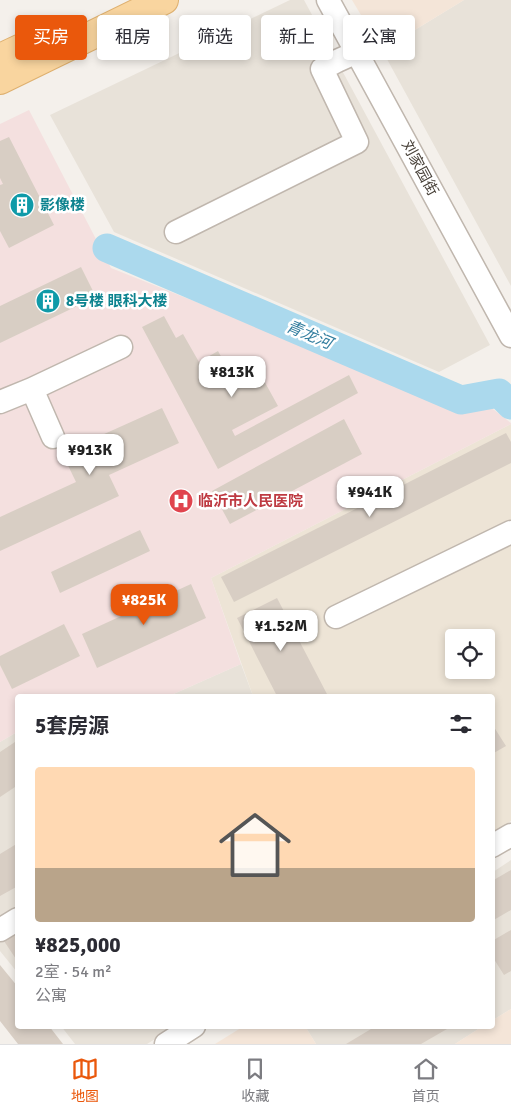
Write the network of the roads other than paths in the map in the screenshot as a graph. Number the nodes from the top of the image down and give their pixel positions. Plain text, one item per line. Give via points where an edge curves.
1 (123, 0) edge
2 (164, 0) edge
3 (328, 0) edge
4 (343, 27) edge
5 (0, 58) edge
6 (343, 58) edge
7 (361, 60) edge
8 (0, 80) edge
9 (176, 232) dead end
10 (511, 336) edge
11 (121, 347) dead end
12 (32, 389) junction
13 (0, 402) edge
14 (52, 436) dead end
15 (511, 532) edge
16 (336, 617) dead end
17 (511, 835) edge
18 (495, 844) edge
19 (15, 921) edge
20 (0, 930) edge
21 (189, 1029) edge
22 (166, 1044) edge

1 - 5 main road
2 - 8 main road
3 - 4 street, 刘家园街
6 - 9 street via 322,70 357,142
7 - 10 street, 刘家园街
11 - 12 street
12 - 13 street
12 - 14 street
15 - 16 street
17 - 18 street
19 - 20 street
21 - 22 street

